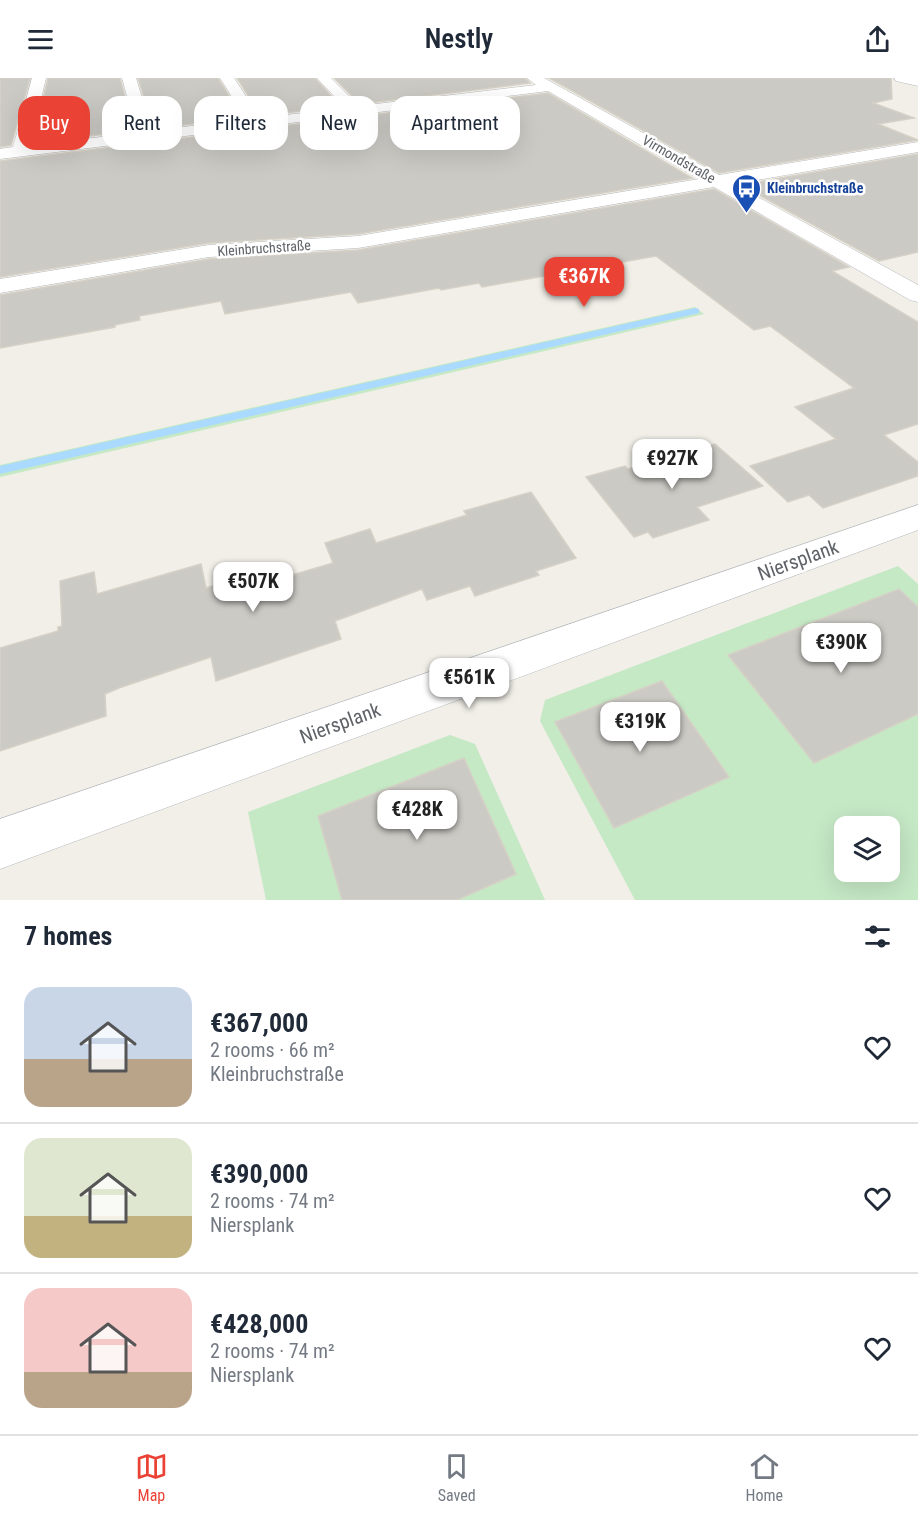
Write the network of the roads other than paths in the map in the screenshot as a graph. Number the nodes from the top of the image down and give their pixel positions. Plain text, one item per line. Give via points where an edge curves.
1 (39, 78) edge
2 (129, 78) edge
3 (227, 78) edge
4 (324, 78) edge
5 (534, 78) edge
6 (900, 78) edge
7 (918, 82) edge
8 (551, 87) junction
9 (436, 89) dead end
10 (134, 96) edge
11 (239, 96) edge
12 (341, 96) edge
13 (446, 96) edge
14 (475, 96) edge
15 (102, 141) edge
16 (918, 147) edge
17 (20, 151) junction
18 (0, 154) edge
19 (717, 181) junction
20 (0, 286) edge
21 (918, 295) edge
22 (918, 518) edge
23 (0, 844) edge

1 - 17 street
2 - 10 street
3 - 11 street
4 - 12 street
5 - 8 street, Virmondstraße
6 - 7 street
8 - 14 street
8 - 19 street, Virmondstraße
9 - 13 street
15 - 17 street
16 - 19 street, Kleinbruchstraße
17 - 18 street
19 - 20 street, Kleinbruchstraße via 358,242 210,251
19 - 21 street, Virmondstraße
22 - 23 street, Niersplank

